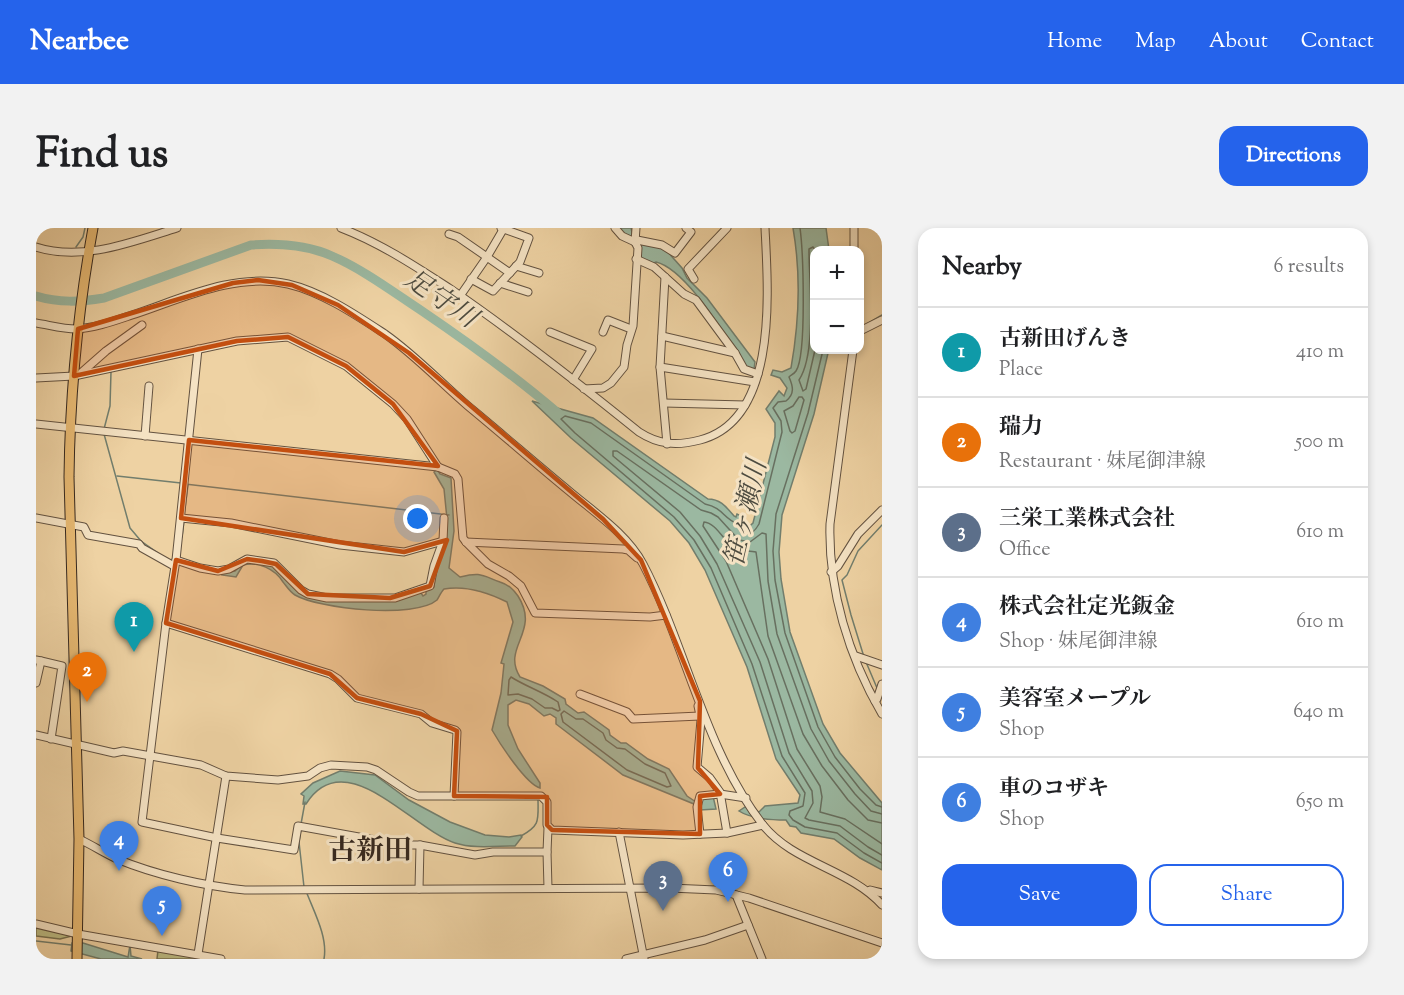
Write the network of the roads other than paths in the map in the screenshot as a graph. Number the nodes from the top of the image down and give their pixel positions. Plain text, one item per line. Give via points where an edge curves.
1 (93, 228) edge
2 (344, 228) edge
3 (503, 228) edge
4 (615, 228) edge
5 (636, 228) edge
6 (727, 228) edge
7 (765, 228) edge
8 (854, 228) edge
9 (172, 229) edge
10 (690, 229) edge
11 (449, 234) dead end
12 (636, 241) junction
13 (854, 246) edge
14 (36, 247) edge
15 (89, 252) junction
16 (488, 257) junction
17 (636, 259) junction
18 (516, 266) junction
19 (510, 273) junction
20 (539, 273) dead end
21 (665, 278) junction
22 (471, 279) junction
23 (694, 279) dead end
24 (500, 283) junction
25 (528, 292) dead end
26 (460, 296) junction
27 (882, 320) edge
28 (36, 323) edge
29 (142, 325) dead end
30 (79, 326) junction
31 (632, 329) junction
32 (864, 329) edge
33 (550, 332) dead end
34 (603, 332) dead end
35 (662, 336) junction
36 (198, 351) junction
37 (735, 353) junction
38 (852, 354) edge
39 (660, 367) junction
40 (75, 377) junction
41 (36, 378) edge
42 (756, 378) junction
43 (573, 380) junction
44 (149, 386) dead end
45 (584, 388) junction
46 (664, 403) junction
47 (745, 405) junction
48 (36, 424) edge
49 (70, 428) junction
50 (145, 436) junction
51 (189, 440) junction
52 (667, 444) junction
53 (438, 467) junction
54 (882, 510) edge
55 (36, 518) edge
56 (183, 518) junction
57 (444, 518) dead end
58 (70, 524) junction
59 (443, 541) junction
60 (465, 542) junction
61 (641, 560) junction
62 (177, 562) junction
63 (831, 572) junction
64 (666, 615) junction
65 (166, 623) junction
66 (855, 656) junction
67 (38, 661) edge
68 (882, 665) edge
69 (61, 674) junction
70 (75, 676) junction
71 (36, 683) edge
72 (882, 684) edge
73 (580, 694) dead end
74 (700, 701) junction
75 (874, 701) junction
76 (882, 714) edge
77 (700, 716) junction
78 (36, 735) edge
79 (51, 739) junction
80 (77, 746) junction
81 (151, 756) junction
82 (226, 776) junction
83 (720, 794) junction
84 (453, 796) junction
85 (746, 799) junction
86 (761, 822) junction
87 (548, 828) junction
88 (619, 832) junction
89 (727, 833) junction
90 (700, 834) junction
91 (217, 838) junction
92 (79, 839) junction
93 (420, 846) junction
94 (547, 852) junction
95 (210, 886) junction
96 (862, 887) junction
97 (548, 888) junction
98 (629, 888) junction
99 (419, 889) junction
100 (882, 893) edge
101 (736, 895) junction
102 (882, 905) edge
103 (36, 924) edge
104 (748, 925) junction
105 (882, 943) edge
106 (77, 947) edge
107 (198, 954) junction
108 (644, 957) edge
109 (221, 959) edge
110 (626, 959) edge
111 (762, 959) edge

1 - 15 main road
2 - 26 street
3 - 16 street
3 - 18 street via 529,238
4 - 12 street via 622,236
5 - 12 street
6 - 23 street via 688,269
7 - 42 street via 765,342
8 - 13 street
9 - 15 street
10 - 12 street via 675,253 662,245
11 - 16 street
12 - 17 street
14 - 15 street via 49,255
15 - 30 main road
16 - 19 street
16 - 22 street
17 - 21 street via 654,267
17 - 31 street
18 - 19 street
18 - 20 street
19 - 24 street
21 - 35 street
21 - 37 street via 696,300
22 - 24 street via 493,291
22 - 26 street
24 - 25 street
26 - 43 street
27 - 32 street
28 - 30 street
29 - 40 street
30 - 40 main road
30 - 61 street via 109,323 233,283 277,282 308,291 338,305 409,353 603,519
31 - 34 street via 609,320
31 - 45 street via 620,374 603,388
33 - 43 street via 592,349
35 - 37 street
35 - 39 street
36 - 40 street
36 - 51 street
36 - 53 street via 237,341 278,337 297,341 346,366 393,404 408,419
37 - 42 street via 744,369
38 - 63 street via 830,524
39 - 42 street
39 - 46 street
40 - 41 street
40 - 49 main road
42 - 47 street
43 - 45 street
44 - 50 street
45 - 52 street via 639,432
46 - 47 street
46 - 52 street
47 - 52 street via 733,423 718,434
48 - 49 street
49 - 50 street
49 - 58 main road
50 - 51 street
51 - 53 street
51 - 56 street
53 - 60 street via 458,479
54 - 63 street via 858,534
55 - 58 street
56 - 59 street via 404,552
56 - 62 street
57 - 59 street
58 - 62 street via 84,527 88,535 139,544
58 - 70 main road
59 - 62 street via 430,586 390,598 341,599 308,594 276,564 262,561 247,559 218,571
60 - 61 street via 623,549
60 - 64 street via 520,586 535,613
61 - 64 street
62 - 65 street
63 - 66 street
64 - 74 street
65 - 81 street
65 - 84 street via 330,674 357,698 421,714 432,723 455,730
66 - 68 street
66 - 75 street
67 - 69 street via 62,666
67 - 71 street
69 - 70 street
69 - 79 street
70 - 80 main road
72 - 75 street
73 - 77 street via 633,718
74 - 77 street
74 - 85 street via 719,749
75 - 76 street
77 - 83 street via 697,767 710,777
78 - 79 street
79 - 80 street
80 - 81 street
80 - 92 main road
81 - 82 street via 201,765
81 - 91 street via 142,822
82 - 84 street via 285,780 308,776 331,765 368,767 418,796
82 - 91 street
83 - 85 street
83 - 89 street
83 - 90 street via 700,795
84 - 87 street via 538,796 547,802
85 - 86 street
86 - 89 street
86 - 96 street via 792,849
87 - 88 street
87 - 94 street
88 - 90 street
88 - 98 street
89 - 90 street
91 - 93 street via 294,850 301,826
91 - 95 street
92 - 95 street via 118,859
92 - 106 main road
93 - 94 street via 475,855
93 - 99 street
94 - 97 street
95 - 99 street via 245,890
95 - 107 street
96 - 100 street
96 - 102 street
97 - 98 street
97 - 99 street
98 - 101 street via 691,888
98 - 108 street
101 - 104 street
101 - 105 street
103 - 106 street
104 - 108 street
104 - 111 street
106 - 107 street
107 - 109 street
108 - 110 street

